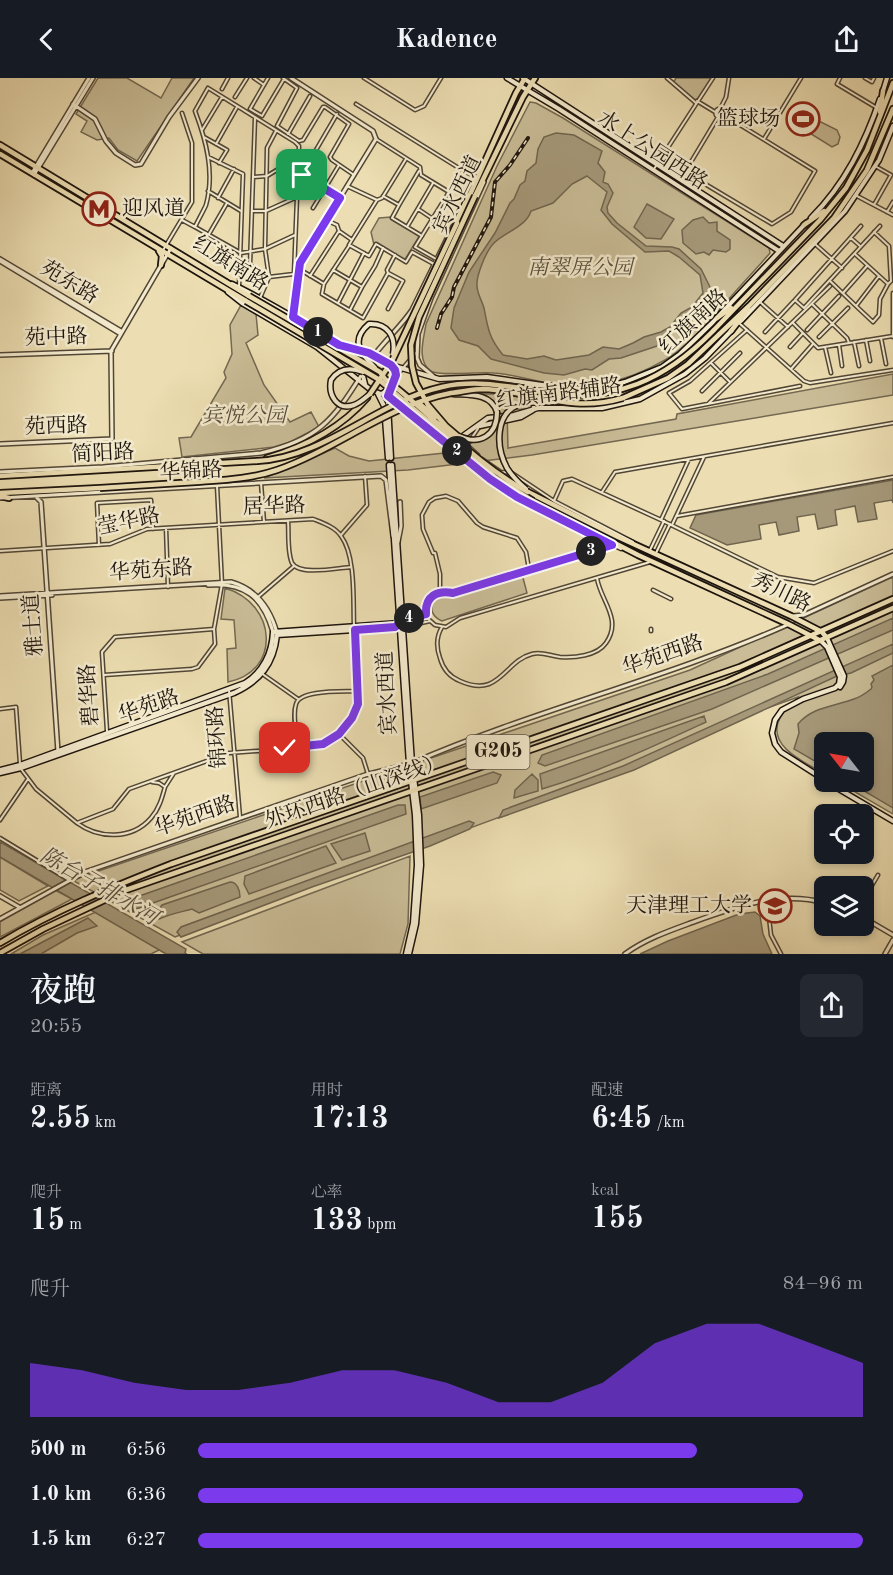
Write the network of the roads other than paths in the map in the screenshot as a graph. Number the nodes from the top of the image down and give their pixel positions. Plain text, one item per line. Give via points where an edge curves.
1 (91, 78) edge
2 (198, 78) edge
3 (228, 78) edge
4 (247, 78) edge
5 (254, 78) edge
6 (268, 78) edge
7 (291, 78) edge
8 (364, 78) edge
9 (441, 78) edge
10 (507, 78) edge
11 (524, 78) edge
12 (667, 78) edge
13 (713, 78) edge
14 (729, 78) edge
15 (801, 78) edge
16 (840, 78) edge
17 (865, 78) edge
18 (874, 78) edge
19 (887, 78) edge
20 (284, 79) edge
21 (533, 81) edge
22 (893, 83) edge
23 (264, 85) junction
24 (520, 86) junction
25 (222, 89) dead end
26 (527, 90) junction
27 (883, 91) junction
28 (310, 96) dead end
29 (222, 97) junction
30 (235, 98) dead end
31 (697, 102) junction
32 (356, 104) dead end
33 (75, 105) junction
34 (238, 106) junction
35 (877, 108) junction
36 (720, 109) junction
37 (893, 109) edge
38 (715, 112) junction
39 (182, 113) dead end
40 (337, 114) junction
41 (893, 114) edge
42 (724, 115) junction
43 (255, 117) junction
44 (718, 117) junction
45 (878, 120) junction
46 (887, 125) junction
47 (893, 126) edge
48 (202, 130) junction
49 (277, 130) junction
50 (288, 134) junction
51 (204, 137) junction
52 (376, 140) junction
53 (764, 140) junction
54 (886, 143) junction
55 (216, 144) junction
56 (0, 145) edge
57 (893, 146) edge
58 (316, 150) dead end
59 (0, 154) edge
60 (208, 157) junction
61 (298, 157) junction
62 (406, 158) junction
63 (219, 163) junction
64 (656, 164) junction
65 (339, 165) junction
66 (875, 166) junction
67 (37, 167) junction
68 (234, 169) junction
69 (420, 169) junction
70 (489, 169) junction
71 (654, 170) junction
72 (33, 174) junction
73 (302, 175) dead end
74 (354, 175) junction
75 (892, 175) edge
76 (267, 176) junction
77 (253, 177) junction
78 (478, 178) junction
79 (311, 180) junction
80 (434, 183) junction
81 (348, 186) junction
82 (325, 189) junction
83 (208, 191) junction
84 (473, 194) junction
85 (383, 196) junction
86 (857, 196) junction
87 (297, 197) junction
88 (302, 197) dead end
89 (218, 198) junction
90 (340, 198) junction
91 (377, 200) junction
92 (893, 202) edge
93 (227, 203) junction
94 (399, 205) junction
95 (874, 205) junction
96 (831, 206) junction
97 (313, 208) dead end
98 (418, 209) junction
99 (242, 211) junction
100 (266, 211) junction
101 (252, 212) junction
102 (887, 212) junction
103 (893, 215) edge
104 (433, 219) junction
105 (182, 220) junction
106 (242, 220) junction
107 (252, 220) junction
108 (326, 220) junction
109 (804, 225) junction
110 (861, 226) dead end
111 (880, 226) dead end
112 (195, 227) junction
113 (407, 227) junction
114 (339, 231) junction
115 (874, 232) junction
116 (209, 234) junction
117 (295, 236) junction
118 (422, 236) junction
119 (851, 238) junction
120 (352, 240) junction
121 (815, 244) junction
122 (349, 245) junction
123 (783, 246) junction
124 (155, 247) junction
125 (415, 247) junction
126 (861, 247) junction
127 (266, 249) junction
128 (383, 249) junction
129 (168, 251) junction
130 (251, 251) junction
131 (779, 251) junction
132 (412, 252) junction
133 (364, 253) junction
134 (241, 254) junction
135 (855, 254) junction
136 (395, 255) junction
137 (436, 259) junction
138 (0, 260) edge
139 (833, 260) junction
140 (241, 264) junction
141 (434, 264) junction
142 (250, 265) junction
143 (162, 266) junction
144 (868, 266) junction
145 (842, 268) junction
146 (299, 269) junction
147 (333, 270) junction
148 (388, 273) junction
149 (310, 276) junction
150 (879, 276) junction
151 (269, 277) junction
152 (222, 278) junction
153 (350, 280) junction
154 (830, 281) junction
155 (218, 284) junction
156 (324, 284) junction
157 (888, 284) junction
158 (362, 286) junction
159 (830, 286) dead end
160 (239, 287) junction
161 (843, 293) junction
162 (893, 293) edge
163 (839, 296) dead end
164 (248, 298) junction
165 (260, 298) junction
166 (743, 299) junction
167 (794, 301) dead end
168 (760, 302) junction
169 (338, 303) junction
170 (813, 304) junction
171 (748, 306) junction
172 (856, 306) junction
173 (848, 308) dead end
174 (388, 309) dead end
175 (350, 310) junction
176 (822, 314) junction
177 (293, 317) junction
178 (717, 318) junction
179 (778, 318) junction
180 (739, 323) junction
181 (793, 323) junction
182 (833, 324) junction
183 (788, 327) junction
184 (747, 330) junction
185 (807, 330) dead end
186 (731, 331) junction
187 (121, 332) junction
188 (765, 332) dead end
189 (802, 334) junction
190 (893, 336) edge
191 (819, 337) dead end
192 (881, 338) junction
193 (866, 340) junction
194 (854, 342) junction
195 (849, 343) junction
196 (114, 344) junction
197 (813, 344) junction
198 (839, 345) junction
199 (790, 347) dead end
200 (825, 347) junction
201 (767, 348) junction
202 (105, 351) junction
203 (112, 352) junction
204 (416, 353) junction
205 (740, 353) dead end
206 (374, 355) junction
207 (0, 356) edge
208 (379, 358) junction
209 (870, 361) dead end
210 (369, 362) junction
211 (391, 363) junction
212 (711, 363) junction
213 (886, 364) dead end
214 (842, 366) dead end
215 (859, 366) dead end
216 (403, 368) junction
217 (791, 369) junction
218 (893, 370) edge
219 (362, 372) junction
220 (380, 372) junction
221 (720, 372) junction
222 (831, 373) dead end
223 (434, 377) junction
224 (395, 378) junction
225 (358, 380) junction
226 (380, 380) junction
227 (730, 382) junction
228 (535, 384) junction
229 (366, 385) junction
230 (549, 386) junction
231 (800, 386) dead end
232 (400, 390) junction
233 (702, 391) dead end
234 (373, 393) junction
235 (450, 394) junction
236 (386, 395) junction
237 (554, 402) junction
238 (708, 404) junction
239 (400, 405) junction
240 (533, 409) junction
241 (547, 409) junction
242 (388, 411) junction
243 (893, 423) edge
244 (446, 426) junction
245 (480, 426) junction
246 (454, 432) junction
247 (0, 444) edge
248 (450, 445) junction
249 (704, 456) junction
250 (689, 459) junction
251 (257, 460) junction
252 (484, 460) junction
253 (64, 469) junction
254 (0, 474) edge
255 (34, 474) junction
256 (365, 476) junction
257 (893, 477) edge
258 (261, 483) junction
259 (217, 486) junction
260 (100, 488) joint
261 (528, 492) junction
262 (602, 492) junction
263 (0, 496) edge
264 (35, 497) junction
265 (46, 497) junction
266 (9, 498) joint
267 (533, 501) joint
268 (554, 501) junction
269 (400, 502) dead end
270 (677, 516) junction
271 (663, 520) junction
272 (288, 521) junction
273 (264, 522) junction
274 (671, 524) junction
275 (218, 525) junction
276 (166, 528) junction
277 (153, 529) junction
278 (341, 535) junction
279 (394, 540) junction
280 (99, 545) junction
281 (612, 545) junction
282 (638, 545) junction
283 (398, 546) junction
284 (45, 548) junction
285 (0, 551) edge
286 (893, 551) edge
287 (653, 552) junction
288 (638, 555) junction
289 (652, 561) junction
290 (294, 566) junction
291 (351, 567) junction
292 (529, 569) junction
293 (893, 575) edge
294 (597, 578) junction
295 (222, 583) junction
296 (168, 586) junction
297 (653, 590) dead end
298 (440, 592) junction
299 (50, 594) junction
300 (39, 596) junction
301 (0, 597) edge
302 (257, 598) junction
303 (671, 599) dead end
304 (893, 599) edge
305 (48, 601) junction
306 (893, 608) edge
307 (791, 616) junction
308 (428, 617) junction
309 (802, 621) junction
310 (400, 623) junction
311 (788, 624) junction
312 (273, 626) junction
313 (442, 627) junction
314 (795, 627) junction
315 (214, 628) junction
316 (355, 628) junction
317 (822, 632) junction
318 (275, 633) junction
319 (284, 633) junction
320 (812, 636) junction
321 (827, 638) junction
322 (821, 641) junction
323 (828, 646) junction
324 (261, 672) junction
325 (104, 675) junction
326 (358, 691) junction
327 (229, 692) junction
328 (298, 699) junction
329 (0, 709) edge
330 (339, 734) junction
331 (108, 735) junction
332 (298, 747) junction
333 (57, 752) junction
334 (234, 752) junction
335 (410, 764) junction
336 (20, 767) junction
337 (0, 771) edge
338 (814, 772) edge
339 (174, 773) junction
340 (368, 774) junction
341 (28, 779) junction
342 (151, 782) junction
343 (412, 782) junction
344 (165, 787) junction
345 (413, 789) junction
346 (847, 792) edge
347 (240, 817) junction
348 (0, 820) edge
349 (893, 820) edge
350 (77, 823) junction
351 (0, 838) edge
352 (878, 875) dead end
353 (69, 880) junction
354 (874, 882) edge
355 (0, 896) edge
356 (767, 900) junction
357 (814, 902) edge
358 (19, 907) junction
359 (0, 919) edge
360 (874, 924) edge
361 (893, 935) edge
362 (893, 940) edge
363 (0, 943) edge
364 (0, 953) edge
365 (408, 954) edge
366 (625, 954) edge
367 (781, 954) edge
368 (885, 954) edge

1 - 33 street
2 - 33 street via 141,164 135,165 112,149 95,119
3 - 25 street
4 - 30 street
5 - 23 street
6 - 23 street
7 - 52 street via 373,131
8 - 9 street via 415,110 424,106
10 - 24 main road, 水上公园西路
11 - 21 main road, 水上公园西路
11 - 24 main road, 宾水西道
12 - 31 street
13 - 31 street
14 - 36 street
15 - 53 street
16 - 35 street via 837,84
17 - 18 street via 872,82
19 - 27 main road, 红旗南路辅路
20 - 23 street via 262,116 250,109
20 - 50 street via 297,88 277,123
21 - 26 main road, 宾水西道
21 - 64 main road, 水上公园西路
22 - 45 main road, 红旗南路
24 - 26 main road, 水上公园西路
24 - 78 main road, 宾水西道
26 - 70 main road, 宾水西道
26 - 71 main road, 水上公园西路
27 - 35 main road, 红旗南路辅路
27 - 45 main road
28 - 50 street
29 - 34 street
29 - 48 street
29 - 48 street via 208,88 195,111
31 - 38 street
31 - 64 street
32 - 78 street
33 - 67 street
34 - 43 street
34 - 55 street
35 - 109 main road, 红旗南路辅路 via 844,177
36 - 38 street
36 - 42 street
37 - 46 main road, 红旗南路
38 - 44 street
39 - 105 street via 193,146 192,202
40 - 50 street via 323,107 303,140
40 - 58 street
40 - 65 street via 349,124 331,154
41 - 46 main road
42 - 44 street
42 - 53 street
43 - 49 street
43 - 77 street
44 - 53 street via 685,172 772,224 790,212 815,171
45 - 96 main road, 红旗南路 via 855,173
46 - 171 main road, 红旗南路 via 867,170 834,218
47 - 54 main road, 红旗南路辅路
48 - 51 street
49 - 61 street via 299,146
49 - 76 street via 267,148
51 - 55 street
51 - 60 street
52 - 62 street
52 - 74 street
54 - 57 street
54 - 66 main road, 红旗南路辅路
55 - 63 street via 227,150
56 - 67 main road, 红旗南路
59 - 72 main road, 红旗南路
60 - 63 street
60 - 83 street
61 - 76 street
61 - 87 street
62 - 69 street
62 - 85 street
63 - 68 street
64 - 71 street
64 - 123 main road, 水上公园西路
65 - 74 street
65 - 82 street
66 - 75 street
66 - 86 main road, 红旗南路辅路
67 - 72 street
67 - 129 main road, 红旗南路 via 159,240
68 - 89 street
68 - 99 street via 243,174
69 - 80 street via 421,175
69 - 94 street
70 - 84 main road, 宾水西道
70 - 204 street via 427,306
71 - 131 main road, 水上公园西路
72 - 124 main road, 红旗南路
73 - 79 street
74 - 81 street
75 - 95 street
76 - 77 street
76 - 100 street
77 - 101 street
78 - 84 main road, 宾水西道
79 - 82 street
79 - 88 street
80 - 98 street
80 - 104 street via 449,192
81 - 90 street
81 - 91 street
82 - 90 street
82 - 97 street
83 - 89 street
83 - 112 street
84 - 137 street via 453,223
84 - 211 main road, 宾水西道, bridge
84 - 244 main road, 宾水西道, bridge via 419,317 411,345 416,383
85 - 91 street
85 - 94 street
86 - 95 street
86 - 121 main road, 红旗南路辅路
87 - 100 street
87 - 117 street
89 - 93 street
90 - 108 street
91 - 120 street
92 - 102 street
93 - 99 street
93 - 116 street
94 - 113 street via 392,218
95 - 102 street
96 - 109 main road
96 - 166 main road, 红旗南路
98 - 104 street
98 - 113 street
99 - 106 street
100 - 101 street
100 - 127 street
101 - 107 street
102 - 103 street
104 - 118 street
105 - 112 street
105 - 129 street
106 - 107 street
106 - 134 street
107 - 130 street
108 - 114 street via 337,225
108 - 146 street
109 - 123 main road, 红旗南路辅路
110 - 119 street
111 - 115 street
112 - 116 street
113 - 118 street
114 - 120 street
114 - 149 street
115 - 126 street
115 - 157 street via 889,246
116 - 134 street
117 - 127 street
117 - 151 street via 294,274
118 - 125 street
119 - 126 street
119 - 139 street
120 - 122 street
121 - 139 street
121 - 168 main road, 红旗南路辅路
122 - 133 street
122 - 147 street
123 - 131 main road, 红旗南路辅路
124 - 129 main road, 红旗南路
124 - 143 main road via 162,256
125 - 132 street
125 - 137 street
126 - 135 street
127 - 130 street
127 - 151 street
128 - 133 street via 376,244 369,256
128 - 136 street
128 - 158 street
129 - 143 street
129 - 152 main road, 红旗南路
129 - 155 main road, 红旗南路
130 - 134 street
130 - 142 street
131 - 178 main road, 红旗南路辅路
132 - 136 street via 406,262
132 - 141 street
133 - 153 street
134 - 140 street
135 - 144 street
135 - 145 street
136 - 148 street
137 - 141 street
138 - 187 street, 苑东路
138 - 187 street, 苑东路
139 - 145 street
139 - 154 street via 795,300 804,308
140 - 142 street
140 - 160 street
141 - 206 street via 405,321
142 - 151 street
143 - 187 street
143 - 187 street
144 - 150 street
144 - 161 street
145 - 154 street
146 - 149 street
146 - 177 street
147 - 153 street
147 - 156 street
148 - 174 street via 403,281
148 - 175 street via 363,318
149 - 156 street
150 - 157 street
150 - 172 street
151 - 165 street
152 - 160 main road
152 - 164 main road, 红旗南路
153 - 158 street
153 - 169 street
154 - 161 street
155 - 164 main road, 红旗南路
155 - 225 main road via 242,303 317,347
156 - 169 street via 322,294
157 - 172 street via 880,299 879,315 873,322
158 - 175 street
159 - 170 street
160 - 165 main road
161 - 172 street
162 - 190 street
163 - 176 street
164 - 220 main road, 红旗南路, bridge
164 - 226 main road, 红旗南路, bridge
165 - 177 main road
166 - 178 main road
166 - 251 main road, 红旗南路, bridge via 687,356 627,388 571,395 494,383 441,387 397,403 308,449 277,459
167 - 179 street
168 - 179 street
168 - 180 main road, 红旗南路辅路
169 - 175 street
170 - 176 street
170 - 181 street
171 - 186 main road
171 - 237 main road, 红旗南路, bridge via 688,364 654,385 622,398 584,404
173 - 182 street
176 - 182 street
176 - 185 street
177 - 206 main road via 339,345
178 - 230 main road, 红旗南路辅路 via 680,354 639,378 591,389
179 - 183 street
179 - 188 street
180 - 184 street
180 - 186 main road, 红旗南路辅路
181 - 183 street
181 - 189 street
182 - 191 street
182 - 195 street
183 - 201 street
184 - 201 street
184 - 212 street
186 - 241 main road, 红旗南路辅路 via 691,370 640,399 596,408
187 - 196 street
187 - 203 street
189 - 197 street
189 - 199 street
190 - 192 street
192 - 193 street
192 - 213 street
193 - 194 street
193 - 209 street
194 - 195 street
194 - 215 street
195 - 198 street
196 - 202 street
196 - 203 street
197 - 200 street
197 - 217 street
198 - 200 street
198 - 214 street
200 - 222 street
201 - 217 street
201 - 227 street
202 - 203 street, 苑中路
202 - 207 street, 苑中路
203 - 207 street, 苑中路
203 - 247 street, 苑西路 via 112,439
204 - 216 street
204 - 223 street via 420,365
205 - 221 street
206 - 208 main road
206 - 210 street
208 - 210 main road
208 - 211 main road, 红旗南路辅路
210 - 219 main road
211 - 216 main road, 红旗南路辅路
211 - 220 main road, bridge via 394,344 389,330 369,324 361,332 358,345
211 - 224 main road
211 - 234 main road, 宾水西道, bridge
212 - 221 street
212 - 238 street via 669,393 682,409
216 - 223 main road, 红旗南路辅路
216 - 224 street
217 - 218 street via 810,383
219 - 225 street
219 - 229 main road
220 - 232 main road, 红旗南路, bridge
221 - 227 street
221 - 233 street
223 - 228 main road, 红旗南路辅路 via 487,377
224 - 236 main road
225 - 229 main road
225 - 253 street via 322,427 277,449
226 - 234 main road, bridge via 351,369 340,371 331,380 330,394 339,404 355,405
226 - 267 main road, 红旗南路, bridge via 496,478
227 - 238 street
228 - 230 main road, 红旗南路辅路
228 - 240 street via 539,388
229 - 234 main road
230 - 241 street via 541,405
231 - 238 street
232 - 244 main road, bridge
232 - 252 main road, 红旗南路, bridge
234 - 236 main road
234 - 242 main road via 384,406 390,458
234 - 251 main road, 宾水西道, bridge via 328,431 299,447
235 - 237 main road, 红旗南路, bridge via 481,389
235 - 246 main road, bridge via 485,398 497,412 494,428 480,440 468,440
235 - 260 main road, 红旗南路, bridge via 414,403 259,476
236 - 239 street
236 - 242 main road
237 - 261 main road, bridge via 521,404 509,411 501,424 504,461
239 - 242 main road via 392,403
239 - 248 street
240 - 241 main road, 红旗南路辅路
240 - 245 main road, 红旗南路辅路 via 521,417
243 - 249 street
244 - 246 main road, bridge
245 - 248 main road, 红旗南路辅路
245 - 268 street via 468,447 498,471 512,473
246 - 252 main road, bridge
248 - 281 street via 517,497
249 - 250 street
249 - 270 street
250 - 262 street via 615,472
250 - 271 street
251 - 255 main road, 简阳路
252 - 261 main road, 红旗南路, bridge
253 - 254 street
253 - 255 street
254 - 255 main road, 简阳路
256 - 258 street, 华锦路
256 - 278 street via 368,505
256 - 279 street, 华锦路 via 386,480
257 - 270 street
258 - 259 street, 华锦路
258 - 273 street
259 - 265 street, 华锦路
259 - 275 street
260 - 263 main road, 简阳路
261 - 282 main road, 秀川路
262 - 268 street via 567,479
262 - 271 street
263 - 266 main road
264 - 265 street, 华锦路
264 - 266 street, 华锦路
264 - 284 street, 雅士道 via 41,502
265 - 284 street, 雅士道
267 - 288 main road, 秀川路
268 - 282 street
269 - 283 street
270 - 274 street
271 - 274 street
271 - 287 street
272 - 273 street, 居华路
272 - 278 street, 居华路 via 313,519
272 - 290 street
273 - 275 street, 居华路
274 - 286 street via 778,577 814,583
274 - 287 street
275 - 276 street, 莹华路
275 - 295 street
276 - 277 street, 莹华路
276 - 296 street
277 - 280 street, 莹华路
277 - 280 street via 151,500 97,503
278 - 291 street
279 - 283 main road, 宾水西道 via 390,465
279 - 310 main road, 宾水西道
280 - 284 street, 莹华路
281 - 288 street
281 - 292 street
282 - 287 main road, 秀川路
283 - 310 main road, 宾水西道
284 - 285 street, 莹华路
284 - 299 street, 雅士道
287 - 307 main road, 秀川路
288 - 289 main road, 秀川路
289 - 294 street
289 - 311 main road, 秀川路
290 - 291 street via 302,571
290 - 302 street
291 - 316 street
292 - 298 street via 453,593
292 - 298 street via 526,552 517,538 483,527 453,498 435,498 424,508 421,523 435,553
293 - 307 street via 804,615
293 - 309 street
294 - 313 street via 460,618
294 - 313 street via 612,617 611,631 606,644 586,656 535,653 524,657 495,681 475,686 452,677 441,663 436,646
295 - 296 street, 华苑东路
295 - 302 street, 华苑东路
295 - 315 street
296 - 299 street, 华苑东路
297 - 303 street
298 - 308 street via 429,601
299 - 300 street, 华苑东路
299 - 301 street, 华苑东路
299 - 305 street
299 - 305 street, 雅士道
300 - 301 street, 华苑东路
300 - 305 street
302 - 312 street
304 - 317 main road, 外环西路（山深线） / G205
305 - 333 street, 雅士道
306 - 321 main road, 外环西路（山深线） / G205
307 - 309 main road, 秀川路
308 - 310 street
308 - 310 street
308 - 313 street
309 - 314 main road via 807,628
309 - 317 main road, 秀川路
310 - 316 main road
310 - 335 main road, 宾水西道
311 - 314 main road, 秀川路
311 - 335 street, 华苑西路
312 - 318 street
312 - 319 street
314 - 320 main road, 秀川路
315 - 325 street via 215,644 198,667
315 - 325 street, 碧华路 via 115,637 102,652
316 - 319 main road
316 - 326 street
317 - 320 main road, 外环西路（山深线） / G205
317 - 321 main road, 秀川路
318 - 319 main road
318 - 324 main road
320 - 322 main road, 秀川路
320 - 343 main road, 外环西路（山深线） / G205 via 740,667
321 - 322 main road, 外环西路（山深线） / G205
321 - 323 main road, 秀川路
322 - 323 main road, 秀川路
322 - 345 main road, 外环西路（山深线） / G205 via 704,690
323 - 338 main road, 秀川路 via 842,676 839,684 782,710 772,728 781,752
324 - 327 main road, 华苑路
324 - 328 street
325 - 331 street, 碧华路
326 - 328 street via 307,693
326 - 330 street via 352,718
327 - 331 main road, 华苑路
327 - 334 street, 锦环路
328 - 332 street
329 - 336 street via 16,707
330 - 332 street via 323,744
330 - 340 street via 363,758
331 - 333 main road, 华苑路
332 - 334 street
333 - 336 main road, 华苑路
334 - 339 street
334 - 347 street, 锦环路
335 - 340 street, 华苑西路
335 - 343 main road, 宾水西道
336 - 337 main road, 华苑路
336 - 341 street
339 - 342 street
339 - 344 street
340 - 347 street, 华苑西路
341 - 348 street
341 - 350 street
342 - 344 street
342 - 350 street via 129,789 113,809
343 - 345 main road, 宾水西道
343 - 363 main road, 外环西路（山深线） / G205 via 171,864 74,904
344 - 350 street via 151,819 124,834 96,834
345 - 364 main road, 外环西路（山深线） / G205 via 174,872 81,910
345 - 365 main road, 宾水西道 via 418,837 416,924
346 - 349 main road, 秀川路
347 - 353 street, 华苑西路
351 - 353 street
352 - 354 street
353 - 358 street, 华苑西路
355 - 358 street
356 - 357 street
356 - 366 street via 667,932
356 - 367 street via 771,935
358 - 359 street, 华苑西路
360 - 361 street
362 - 368 street

